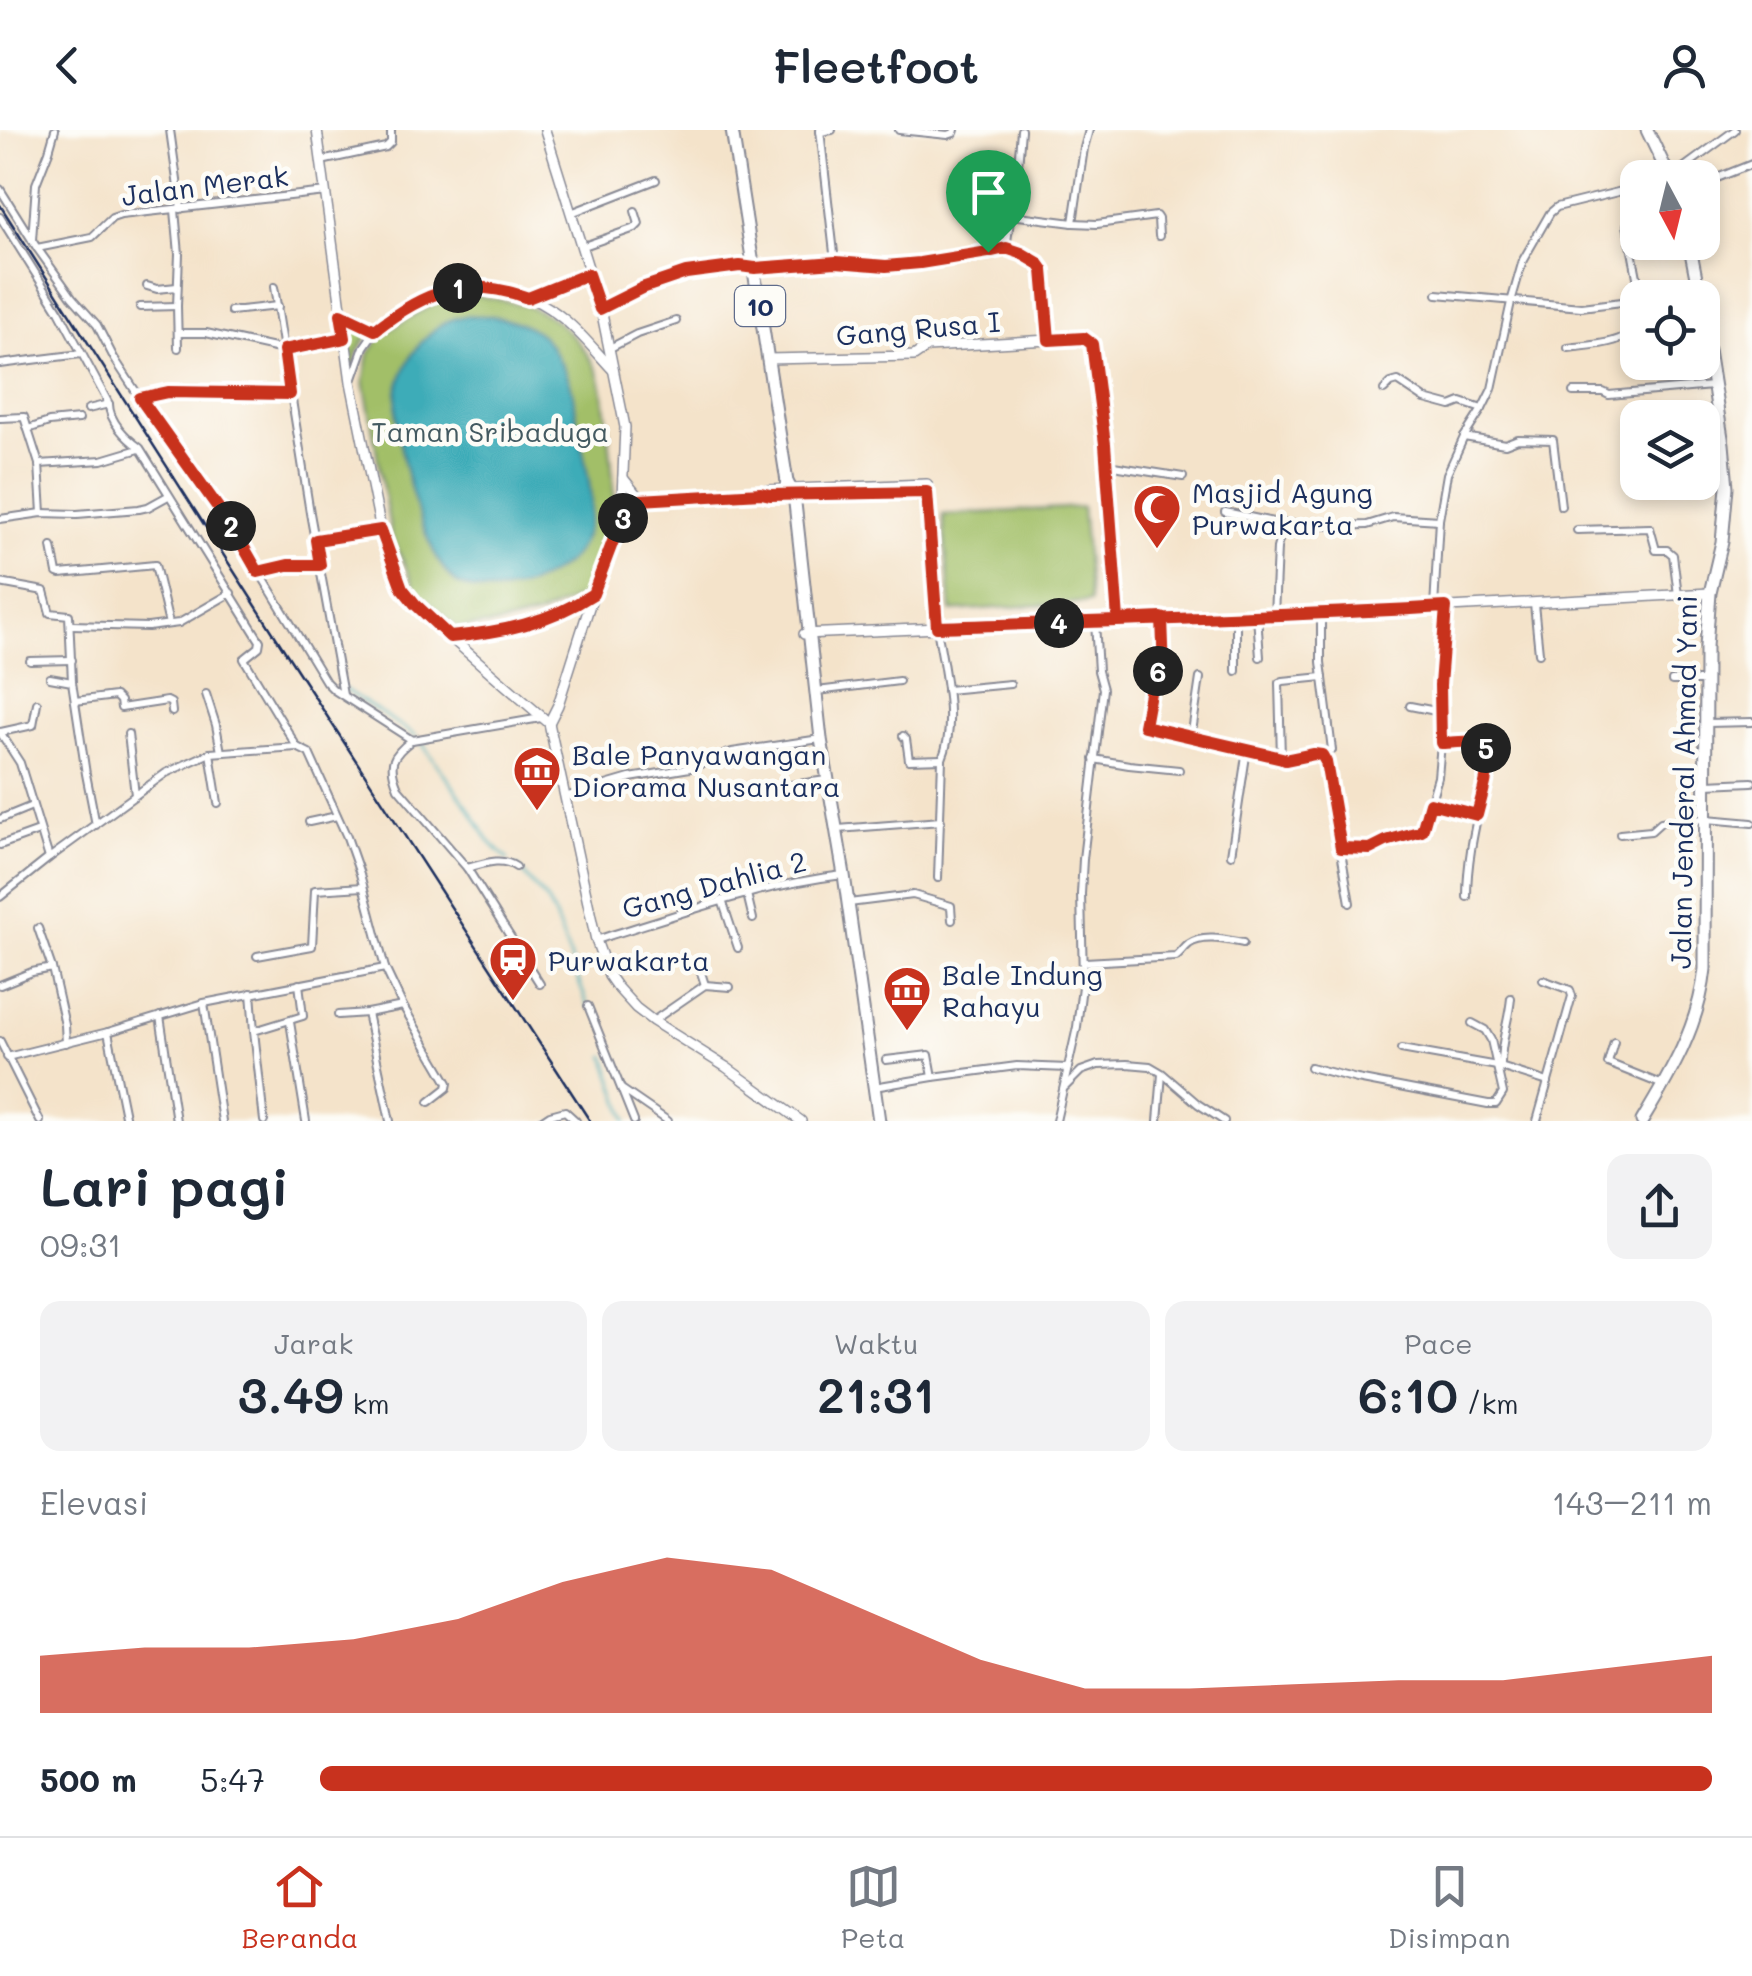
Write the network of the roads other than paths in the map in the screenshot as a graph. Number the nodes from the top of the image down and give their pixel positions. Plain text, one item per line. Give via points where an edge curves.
1 (55, 130) edge
2 (170, 130) edge
3 (317, 130) edge
4 (391, 130) edge
5 (544, 130) edge
6 (732, 130) edge
7 (832, 130) edge
8 (899, 130) edge
9 (955, 130) edge
10 (1020, 130) edge
11 (1089, 130) edge
12 (1647, 130) edge
13 (1734, 130) edge
14 (820, 131) edge
15 (1661, 160) edge
16 (1694, 160) edge
17 (321, 161) junction
18 (1752, 164) edge
19 (1720, 177) edge
20 (656, 180) dead end
21 (0, 188) edge
22 (1620, 191) edge
23 (326, 192) junction
24 (178, 209) junction
25 (635, 211) dead end
26 (570, 214) junction
27 (1011, 215) junction
28 (0, 217) edge
29 (1073, 223) junction
30 (1160, 236) dead end
31 (34, 244) junction
32 (580, 247) junction
33 (1006, 248) junction
34 (836, 262) junction
35 (755, 268) junction
36 (588, 274) junction
37 (146, 286) dead end
38 (177, 287) junction
39 (274, 288) dead end
40 (1438, 294) dead end
41 (528, 298) junction
42 (1511, 302) junction
43 (1620, 302) edge
44 (177, 306) junction
45 (278, 306) junction
46 (140, 307) dead end
47 (600, 309) junction
48 (232, 312) dead end
49 (341, 314) junction
50 (676, 321) dead end
51 (375, 330) junction
52 (179, 333) junction
53 (1620, 337) edge
54 (345, 338) junction
55 (1049, 340) junction
56 (178, 348) dead end
57 (610, 348) junction
58 (1568, 348) dead end
59 (284, 350) junction
60 (81, 354) junction
61 (768, 359) junction
62 (0, 364) edge
63 (615, 372) junction
64 (1712, 380) edge
65 (351, 382) junction
66 (1713, 386) junction
67 (1384, 390) dead end
68 (1573, 392) dead end
69 (290, 394) junction
70 (140, 398) junction
71 (108, 404) junction
72 (88, 409) dead end
73 (1482, 409) junction
74 (0, 418) edge
75 (79, 419) dead end
76 (28, 429) junction
77 (1464, 437) junction
78 (1720, 444) edge
79 (1723, 444) junction
80 (140, 448) junction
81 (43, 464) junction
82 (1106, 465) junction
83 (1183, 477) dead end
84 (622, 478) junction
85 (789, 490) junction
86 (168, 496) junction
87 (640, 500) junction
88 (1561, 506) dead end
89 (1225, 512) dead end
90 (39, 514) junction
91 (0, 520) edge
92 (621, 520) junction
93 (1439, 520) junction
94 (1284, 523) junction
95 (381, 530) junction
96 (1577, 530) dead end
97 (316, 540) junction
98 (52, 547) dead end
99 (320, 565) junction
100 (258, 572) junction
101 (0, 583) edge
102 (231, 593) junction
103 (1710, 593) junction
104 (593, 594) junction
105 (1678, 595) junction
106 (1534, 604) junction
107 (1446, 607) junction
108 (1434, 608) junction
109 (1321, 614) junction
110 (1236, 616) junction
111 (1258, 616) junction
112 (1274, 616) junction
113 (1162, 618) junction
114 (1118, 620) junction
115 (1095, 622) junction
116 (169, 624) junction
117 (71, 625) junction
118 (937, 627) junction
119 (807, 634) junction
120 (450, 637) junction
121 (1539, 653) dead end
122 (1260, 657) dead end
123 (72, 660) junction
124 (30, 661) dead end
125 (1236, 671) dead end
126 (1323, 677) junction
127 (50, 678) dead end
128 (1200, 678) dead end
129 (900, 680) dead end
130 (1672, 680) dead end
131 (1706, 681) junction
132 (72, 682) junction
133 (1010, 684) dead end
134 (947, 690) junction
135 (816, 691) junction
136 (206, 694) dead end
137 (344, 696) junction
138 (75, 701) junction
139 (37, 702) dead end
140 (1410, 706) dead end
141 (172, 712) dead end
142 (1441, 712) junction
143 (545, 720) junction
144 (1752, 722) edge
145 (1706, 723) junction
146 (0, 732) edge
147 (128, 734) dead end
148 (903, 736) dead end
149 (1191, 738) junction
150 (417, 739) junction
151 (822, 739) junction
152 (1441, 743) junction
153 (297, 747) junction
154 (1248, 750) junction
155 (221, 752) junction
156 (210, 753) junction
157 (1318, 753) junction
158 (1282, 758) junction
159 (942, 759) junction
160 (1094, 759) junction
161 (1179, 770) dead end
162 (828, 780) junction
163 (1752, 782) edge
164 (1706, 784) junction
165 (778, 787) dead end
166 (135, 796) junction
167 (565, 797) junction
168 (218, 803) dead end
169 (1430, 803) junction
170 (32, 806) junction
171 (1477, 815) junction
172 (338, 816) junction
173 (0, 818) edge
174 (1707, 820) junction
175 (309, 822) dead end
176 (941, 822) junction
177 (1752, 823) edge
178 (96, 826) junction
179 (835, 830) junction
180 (39, 832) junction
181 (1620, 834) dead end
182 (0, 845) edge
183 (1341, 848) junction
184 (1231, 855) dead end
185 (48, 858) junction
186 (516, 867) dead end
187 (466, 868) junction
188 (844, 875) junction
189 (938, 878) dead end
190 (363, 887) junction
191 (747, 894) junction
192 (0, 897) edge
193 (1468, 897) dead end
194 (722, 900) junction
195 (848, 903) junction
196 (1350, 903) dead end
197 (753, 919) dead end
198 (952, 920) dead end
199 (38, 928) dead end
200 (596, 940) junction
201 (1243, 944) dead end
202 (738, 948) dead end
203 (258, 956) dead end
204 (1084, 962) junction
205 (699, 966) dead end
206 (52, 968) junction
207 (386, 968) junction
208 (1542, 980) dead end
209 (299, 984) junction
210 (540, 984) dead end
211 (0, 985) edge
212 (705, 986) junction
213 (730, 987) dead end
214 (251, 992) junction
215 (1511, 998) dead end
216 (204, 1002) junction
217 (403, 1006) junction
218 (588, 1006) dead end
219 (367, 1014) junction
220 (338, 1015) dead end
221 (160, 1016) junction
222 (653, 1020) junction
223 (290, 1022) junction
224 (1472, 1023) dead end
225 (254, 1031) junction
226 (108, 1032) junction
227 (0, 1042) edge
228 (1614, 1042) dead end
229 (66, 1043) junction
230 (1401, 1049) dead end
231 (8, 1057) junction
232 (886, 1060) dead end
233 (1499, 1066) junction
234 (1310, 1067) dead end
235 (1068, 1068) junction
236 (1162, 1073) junction
237 (932, 1077) junction
238 (1548, 1082) junction
239 (1664, 1085) junction
240 (873, 1087) junction
241 (1064, 1088) junction
242 (622, 1089) junction
243 (428, 1102) dead end
244 (40, 1121) edge
245 (126, 1121) edge
246 (176, 1121) edge
247 (222, 1121) edge
248 (264, 1121) edge
249 (306, 1121) edge
250 (390, 1121) edge
251 (541, 1121) edge
252 (576, 1121) edge
253 (634, 1121) edge
254 (668, 1121) edge
255 (801, 1121) edge
256 (879, 1121) edge
257 (1056, 1121) edge
258 (1158, 1121) edge
259 (1224, 1121) edge
260 (1537, 1121) edge
261 (1642, 1121) edge

1 - 31 street via 36,184
2 - 24 street
3 - 17 street
4 - 17 street via 386,147
5 - 26 street
6 - 35 highway, 10
7 - 14 street
8 - 9 street
10 - 27 street
11 - 29 street
12 - 15 highway
13 - 16 street
14 - 34 street
17 - 23 street
18 - 19 street
20 - 26 street
21 - 31 street
22 - 42 street via 1550,213
23 - 24 street, Jalan Merak
23 - 49 street
24 - 31 street, Jalan Merak via 116,216 92,237
24 - 38 street
25 - 32 street via 635,228
26 - 32 street
27 - 29 street
27 - 33 street
28 - 60 street
29 - 30 street via 1156,216
31 - 70 street via 97,325
32 - 36 street
33 - 34 street via 886,266
33 - 55 street via 1043,270
34 - 35 street
35 - 47 street via 686,273
35 - 61 highway, 10
36 - 41 street
36 - 47 street
37 - 38 street
38 - 44 street
39 - 45 street
40 - 42 street
41 - 51 street via 490,287 451,289
41 - 63 street via 564,320
42 - 43 street via 1581,307
42 - 73 street
44 - 46 street
44 - 52 street
45 - 48 street
45 - 59 street
47 - 57 street
49 - 51 street
49 - 54 street
50 - 57 street
51 - 65 street
52 - 56 street
52 - 59 street
53 - 58 street
54 - 59 street
54 - 65 street
55 - 61 street, Gang Rusa I via 927,347 914,356
55 - 82 street, Gang Rusa I via 1084,338 1092,344
57 - 63 street
59 - 69 street
60 - 62 street
60 - 71 street
61 - 85 highway, 10
63 - 84 street via 625,427
64 - 66 highway, Jalan Jenderal Ahmad Yani
65 - 95 street
66 - 68 street
66 - 79 highway, Jalan Jenderal Ahmad Yani
67 - 73 street via 1398,382 1425,399
69 - 70 street via 168,392
69 - 97 street
70 - 100 street
71 - 72 street
71 - 80 street via 109,414
73 - 77 street
74 - 76 street via 24,417
75 - 76 street
76 - 81 street
77 - 88 street via 1505,444 1553,440
77 - 93 street via 1447,474
78 - 79 street
79 - 103 highway, Jalan Jenderal Ahmad Yani via 1726,505
80 - 81 street via 102,460
80 - 86 street
81 - 90 street
82 - 83 street
82 - 114 street, Gang Rusa I
84 - 87 street
84 - 92 street
85 - 87 street
85 - 118 street via 927,488
85 - 119 highway, 10
86 - 90 street via 140,509
86 - 102 street
87 - 92 street
89 - 94 street
90 - 91 street
92 - 104 street
93 - 94 street
93 - 108 street
94 - 112 street
95 - 97 street
95 - 120 street via 402,588
96 - 105 street via 1650,528 1656,550 1673,555
97 - 99 street
98 - 116 street via 60,574 155,564
99 - 100 street
99 - 137 street
100 - 137 street via 326,682
101 - 117 street via 44,591 50,612 69,615
102 - 116 street
102 - 153 street via 260,642 244,659
103 - 105 street
103 - 131 highway, Jalan Jenderal Ahmad Yani
104 - 120 street via 540,622
104 - 143 street via 558,706
105 - 106 street
106 - 107 street
106 - 121 street
107 - 108 street
107 - 142 street
108 - 109 street
109 - 112 street
109 - 126 street
110 - 111 street
110 - 113 street
110 - 125 street
111 - 112 street
111 - 122 street
113 - 114 street
113 - 149 street via 1164,672 1154,671 1144,726
114 - 115 street
115 - 118 street
115 - 160 street via 1104,689
116 - 117 street
117 - 123 street
118 - 119 street
118 - 134 street
119 - 135 highway, 10
120 - 143 street
123 - 124 street
123 - 132 street
126 - 157 street via 1332,750
126 - 158 street via 1279,683
127 - 132 street
128 - 149 street
129 - 135 street
130 - 131 street
131 - 145 highway, Jalan Jenderal Ahmad Yani
132 - 138 street
133 - 134 street
134 - 159 street
135 - 151 highway, 10
136 - 155 street
137 - 150 street
138 - 141 street via 115,696 121,708 167,701
138 - 178 street
139 - 146 street via 33,725
140 - 142 street
142 - 152 street
143 - 150 street
143 - 167 street
144 - 145 street
145 - 164 highway, Jalan Jenderal Ahmad Yani
146 - 170 street via 20,763
147 - 166 street
148 - 159 street via 910,760
149 - 154 street
150 - 187 street via 396,753 392,774
151 - 162 highway, 10
151 - 167 street via 732,752
152 - 169 street
152 - 171 street via 1488,750
153 - 155 street
153 - 172 street via 309,753
154 - 158 street
154 - 184 street
155 - 156 street
156 - 166 street
156 - 168 street
157 - 158 street
157 - 183 street via 1326,762
159 - 176 street
160 - 161 street
160 - 204 street via 1081,894
162 - 165 street
162 - 179 highway, 10
163 - 164 street
164 - 174 highway, Jalan Jenderal Ahmad Yani
166 - 178 street
167 - 200 street
169 - 171 street
169 - 183 street via 1422,831 1370,849
170 - 173 street
170 - 180 street
171 - 193 street
172 - 175 street
172 - 190 street
174 - 177 street
174 - 181 street via 1661,822 1651,831
174 - 239 highway, Jalan Jenderal Ahmad Yani via 1704,986
176 - 179 street
176 - 189 street
178 - 185 street
179 - 188 highway, 10
180 - 182 street
180 - 185 street
183 - 196 street
185 - 192 street
186 - 187 street via 500,860
187 - 210 street
188 - 191 street, Gang Dahlia 2
188 - 195 highway, 10
190 - 203 street via 315,890 312,946
190 - 207 street
191 - 194 street, Gang Dahlia 2
191 - 197 street
194 - 200 street, Gang Dahlia 2
194 - 202 street
195 - 198 street via 918,895 951,906
195 - 240 highway, 10
199 - 206 street
200 - 222 street via 616,986
201 - 204 street via 1200,940 1176,957
204 - 235 street
205 - 212 street
206 - 211 street
206 - 229 street
207 - 209 street
207 - 217 street
208 - 238 street via 1572,993
209 - 214 street
209 - 223 street via 303,1016
212 - 213 street
212 - 222 street
214 - 216 street
214 - 225 street
215 - 233 street
216 - 221 street
216 - 247 street
217 - 219 street
217 - 243 street via 448,1083
218 - 242 street
219 - 220 street
219 - 250 street
221 - 226 street
221 - 246 street
222 - 255 street
223 - 225 street
223 - 249 street
224 - 233 street via 1488,1034
225 - 248 street
226 - 229 street
226 - 245 street
227 - 231 street
228 - 239 street via 1608,1063
229 - 231 street
230 - 233 street
231 - 244 street
232 - 237 street via 929,1055
233 - 234 street via 1503,1094 1496,1104
233 - 238 street
235 - 237 street via 1017,1066
235 - 241 street
236 - 241 street via 1150,1066 1098,1065
236 - 258 street
236 - 259 street
237 - 240 street
238 - 260 street
239 - 261 highway, Jalan Jenderal Ahmad Yani
240 - 256 highway, 10
241 - 257 street
242 - 253 street
242 - 254 street
251 - 252 street via 565,1111

